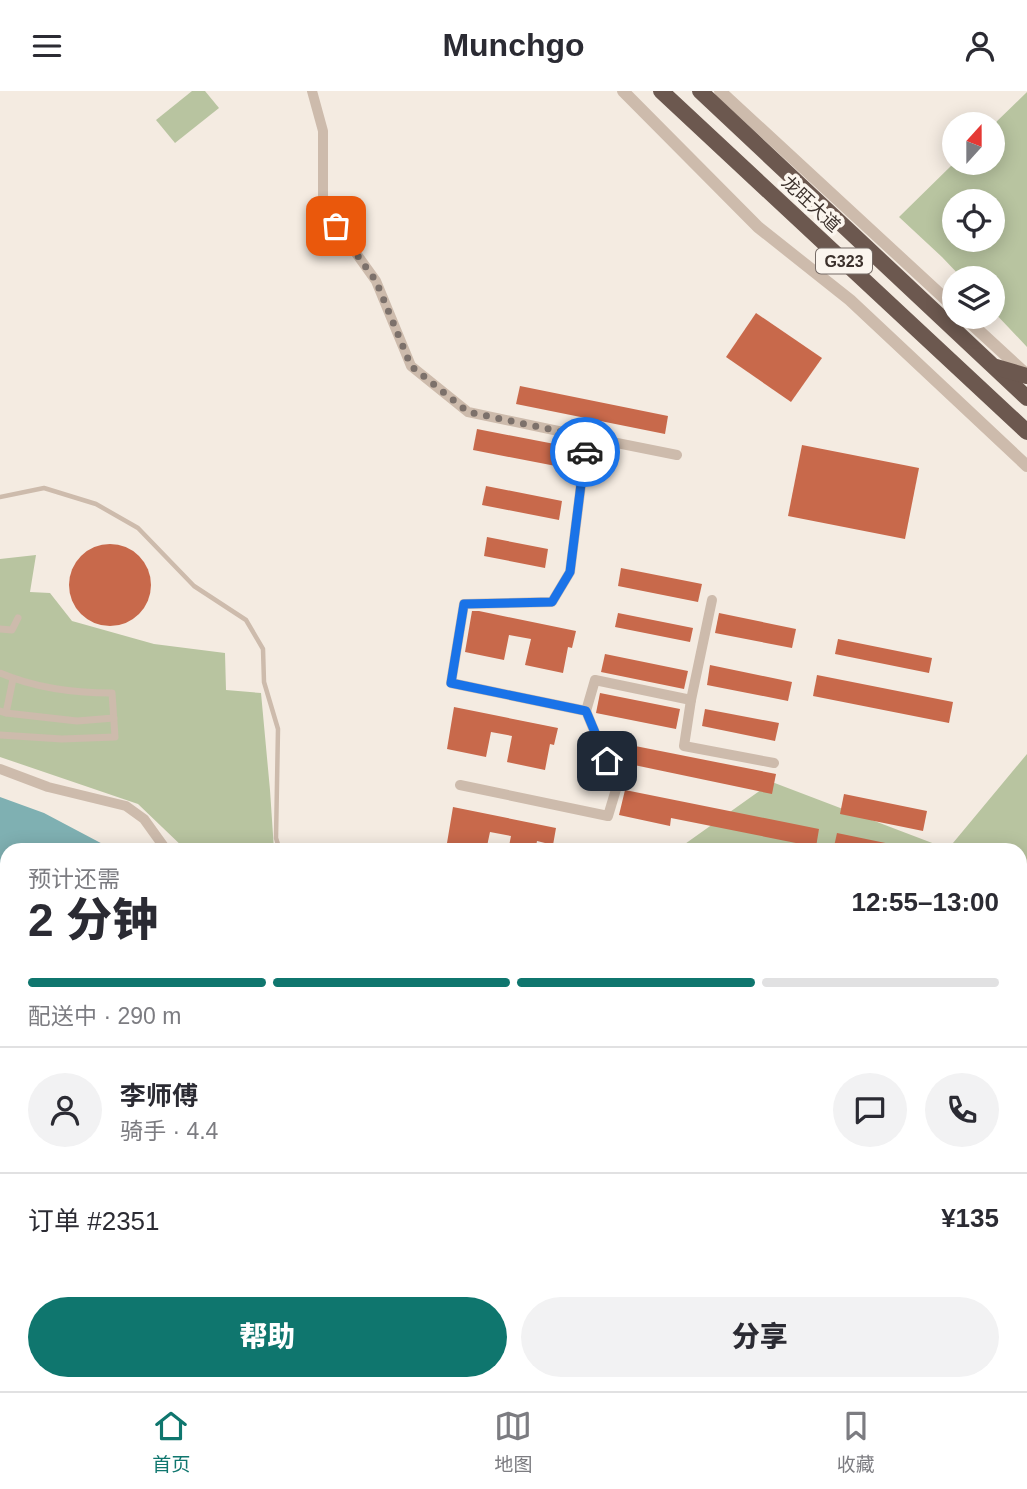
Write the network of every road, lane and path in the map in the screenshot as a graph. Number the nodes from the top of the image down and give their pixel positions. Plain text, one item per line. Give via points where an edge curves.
1 (312, 91) edge
2 (623, 91) edge
3 (661, 91) edge
4 (701, 91) edge
5 (720, 91) edge
6 (942, 296) edge
7 (977, 329) edge
8 (994, 366) junction
9 (1027, 375) edge
10 (1027, 398) edge
11 (1027, 432) edge
12 (587, 437) junction
13 (677, 455) dead end
14 (1027, 466) edge
15 (0, 497) edge
16 (712, 600) dead end
17 (18, 618) dead end
18 (0, 629) edge
19 (0, 673) edge
20 (13, 678) junction
21 (691, 700) junction
22 (586, 711) junction
23 (3, 712) edge
24 (114, 718) junction
25 (78, 721) junction
26 (0, 735) edge
27 (78, 739) junction
28 (774, 763) dead end
29 (0, 769) edge
30 (460, 785) dead end
31 (161, 843) edge
32 (278, 843) edge

1 - 12 street via 323,131 323,207 376,281 411,366 468,412
2 - 14 street via 758,227 850,300
3 - 11 highway, 龙旺大道 / G323
4 - 8 highway, 龙旺大道 / G323
5 - 6 street
7 - 9 street
8 - 9 highway
8 - 10 highway, 龙旺大道 / G323
12 - 13 street
12 - 22 street via 570,572 552,602 464,604 451,683
15 - 32 lane via 44,488 96,504 138,528 194,586 246,620 263,649 264,682 278,729
16 - 21 street
17 - 18 street via 12,630
19 - 20 street
20 - 23 street
20 - 24 street via 112,694
21 - 22 street via 595,680
21 - 28 street via 684,746
22 - 30 street via 617,786 608,816
23 - 25 street
24 - 25 street
24 - 27 street via 115,737
25 - 27 street
26 - 27 street
29 - 31 street via 48,787 126,806 144,819

